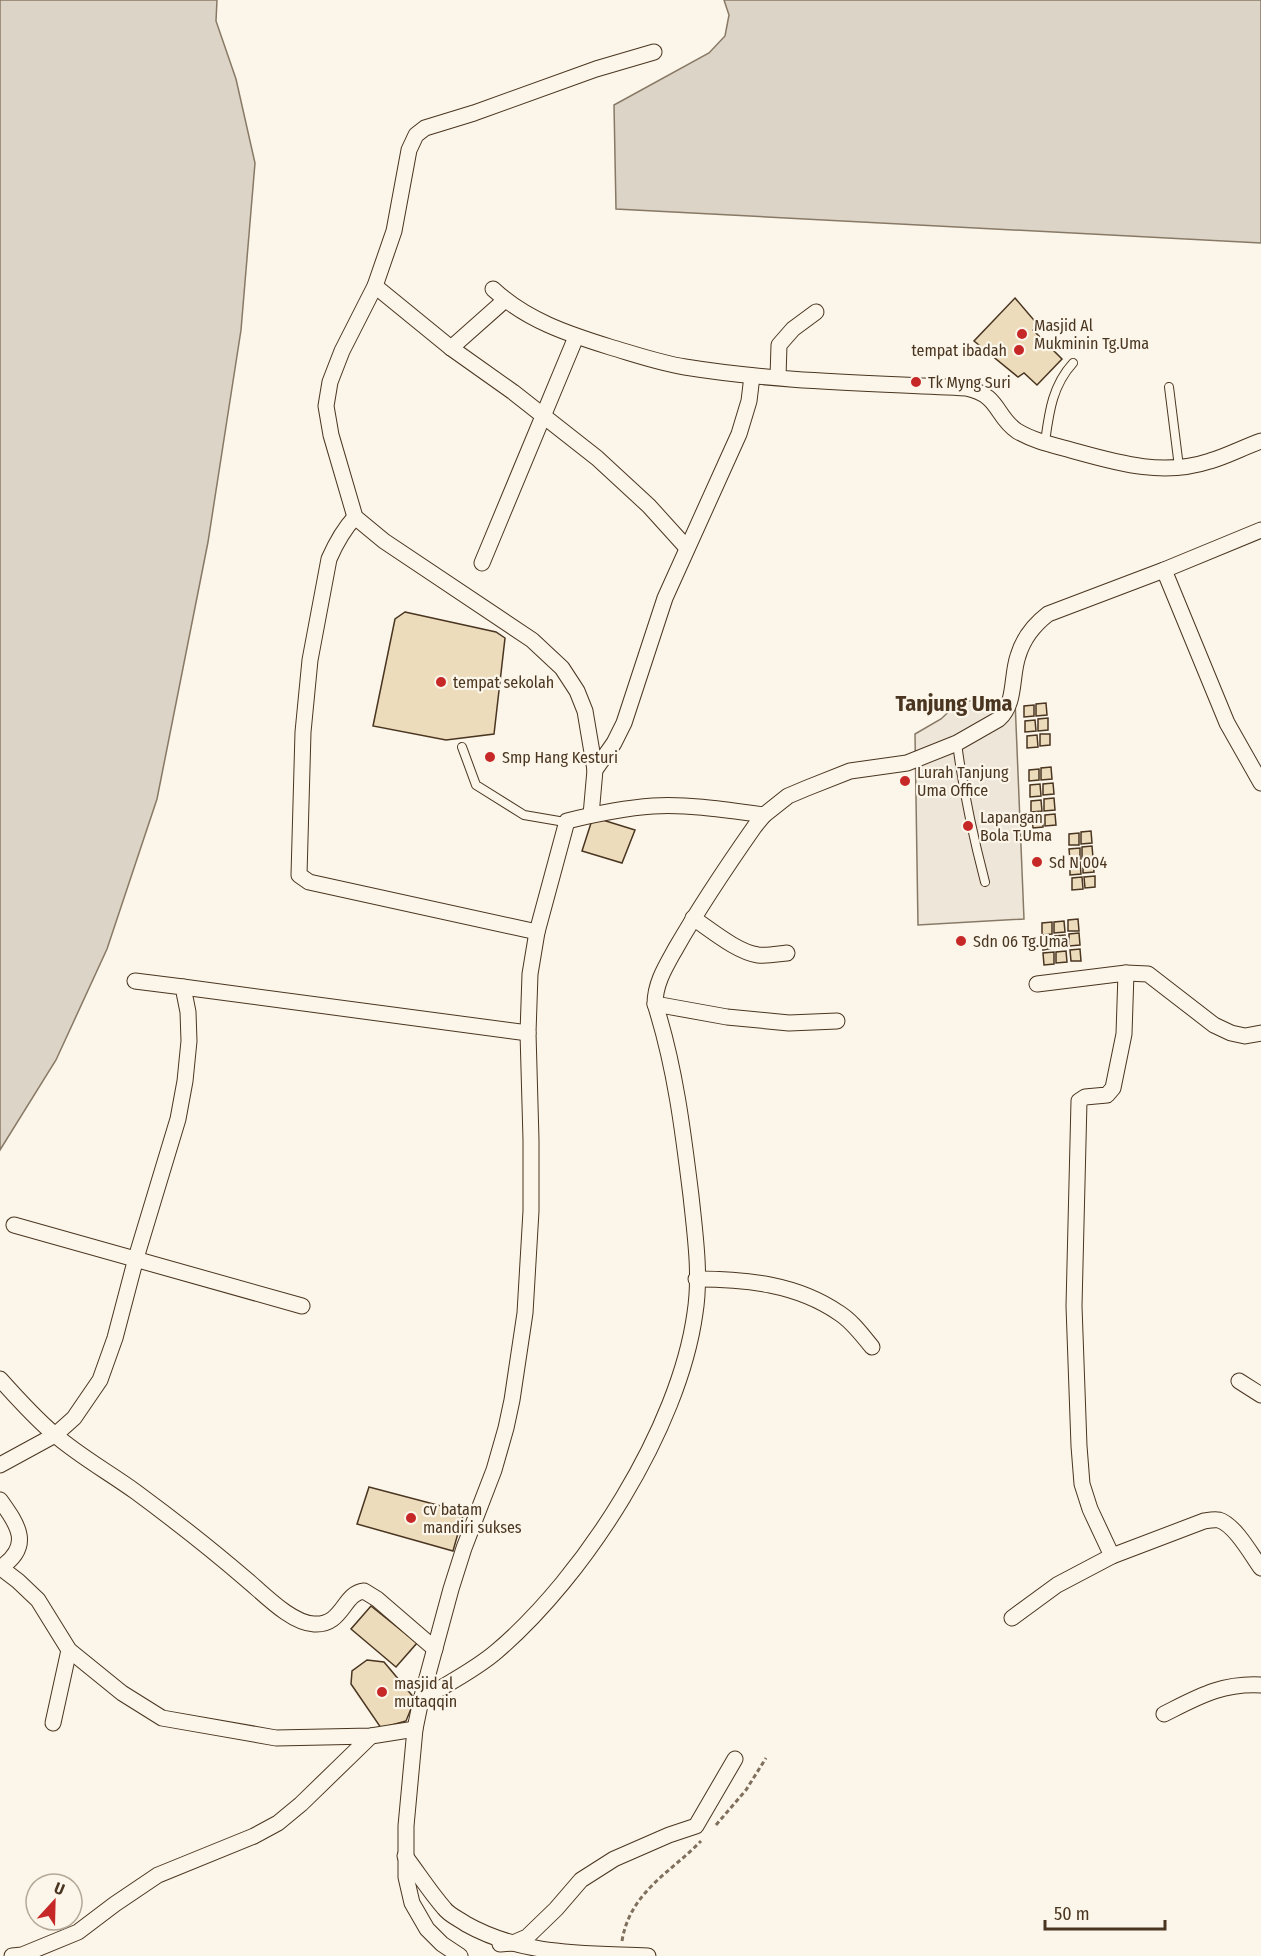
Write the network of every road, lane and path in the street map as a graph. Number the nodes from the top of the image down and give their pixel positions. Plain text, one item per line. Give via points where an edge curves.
1 (654, 52) dead end
2 (375, 286) junction
3 (493, 289) dead end
4 (505, 300) junction
5 (816, 312) dead end
6 (576, 337) junction
7 (451, 348) junction
8 (1073, 363) dead end
9 (752, 375) junction
10 (778, 377) junction
11 (1169, 387) dead end
12 (542, 416) junction
13 (1261, 441) edge
14 (1045, 442) junction
15 (1179, 467) junction
16 (355, 517) junction
17 (1261, 530) edge
18 (687, 548) junction
19 (482, 563) dead end
20 (1164, 570) junction
21 (957, 743) junction
22 (462, 747) dead end
23 (595, 770) junction
24 (1261, 783) edge
25 (591, 815) junction
26 (764, 816) junction
27 (567, 820) junction
28 (985, 882) dead end
29 (693, 918) junction
30 (537, 932) junction
31 (787, 953) dead end
32 (1126, 973) junction
33 (135, 981) dead end
34 (1037, 984) dead end
35 (183, 987) junction
36 (655, 1004) junction
37 (837, 1021) dead end
38 (528, 1033) junction
39 (1261, 1034) edge
40 (14, 1225) dead end
41 (136, 1258) junction
42 (696, 1279) junction
43 (302, 1306) dead end
44 (872, 1347) dead end
45 (0, 1379) edge
46 (1239, 1381) dead end
47 (1261, 1395) edge
48 (55, 1435) junction
49 (0, 1465) edge
50 (0, 1500) edge
51 (1112, 1556) junction
52 (1, 1568) edge
53 (1261, 1568) edge
54 (1012, 1618) dead end
55 (435, 1649) junction
56 (69, 1650) junction
57 (1261, 1685) edge
58 (421, 1700) junction
59 (1164, 1714) dead end
60 (53, 1723) dead end
61 (415, 1729) junction
62 (371, 1736) junction
63 (766, 1758) dead end
64 (735, 1759) dead end
65 (712, 1829) dead end
66 (704, 1837) dead end
67 (405, 1856) junction
68 (500, 1944) junction
69 (35, 1953) edge
70 (620, 1955) edge
71 (12, 1956) edge
72 (460, 1956) edge
73 (648, 1956) edge

1 - 2 street via 425,128 416,135 409,150 394,231
2 - 7 street
2 - 16 street via 342,351 326,406
3 - 4 street
4 - 6 street
4 - 7 street
5 - 10 street via 779,345
6 - 9 street via 683,367
6 - 12 street
7 - 12 street
8 - 14 lane via 1057,385
9 - 10 street
9 - 18 street via 739,434
10 - 14 street via 977,390 1017,430
11 - 15 lane
12 - 18 street via 597,458
12 - 19 street
13 - 15 street via 1208,462
14 - 15 street via 1120,463 1153,469
16 - 23 street via 384,541 532,640 562,668 578,691 585,711
16 - 30 street via 329,560 310,660 303,732 299,875 309,882
17 - 20 street
18 - 23 street via 665,598 624,723
20 - 21 street via 1048,614 1039,621 1018,656 1004,714
20 - 24 street via 1227,723
21 - 26 street via 907,763 850,771 788,796
21 - 28 lane via 970,825
22 - 27 lane via 476,785 524,815
23 - 25 street
25 - 26 street via 654,806 696,806
25 - 27 street
26 - 29 street
27 - 30 street
29 - 31 street via 741,950 766,955
29 - 36 street via 662,975
30 - 38 street via 530,974
32 - 34 street
32 - 39 street via 1148,974 1214,1025 1231,1033
32 - 51 street via 1124,1034 1113,1088 1107,1095 1085,1096 1079,1101 1075,1217 1074,1306 1082,1484
33 - 35 street
35 - 38 street
35 - 41 street via 189,1041 185,1081 178,1119
36 - 37 street via 789,1023
36 - 42 street via 680,1107 695,1235
38 - 55 street via 531,1211 525,1313 506,1428 464,1548
40 - 41 street
41 - 43 street
41 - 48 street via 100,1380 74,1418
42 - 44 street via 769,1283 806,1295 840,1313
42 - 58 street via 695,1313 678,1385 630,1485 579,1563 524,1627 478,1666
45 - 48 street
46 - 47 street
48 - 49 street
48 - 55 street via 204,1543 296,1619 315,1625 326,1623 336,1618 357,1592 364,1591
50 - 52 street via 20,1530 18,1545
51 - 53 street via 1215,1519 1228,1525
51 - 54 street via 1058,1585
52 - 56 street via 38,1600
55 - 58 street
56 - 60 street
56 - 62 street via 122,1693 162,1718 276,1738
57 - 59 street via 1223,1687
58 - 61 street
61 - 62 street
61 - 67 street
62 - 69 street via 278,1823 158,1875 78,1932
63 - 65 path via 746,1790
64 - 68 street via 696,1826 614,1859 581,1880 526,1937
66 - 70 path via 653,1883 633,1908 624,1928
67 - 68 street via 445,1910
67 - 72 street via 412,1903 427,1929
68 - 70 street via 549,1954
69 - 71 street
70 - 73 street

